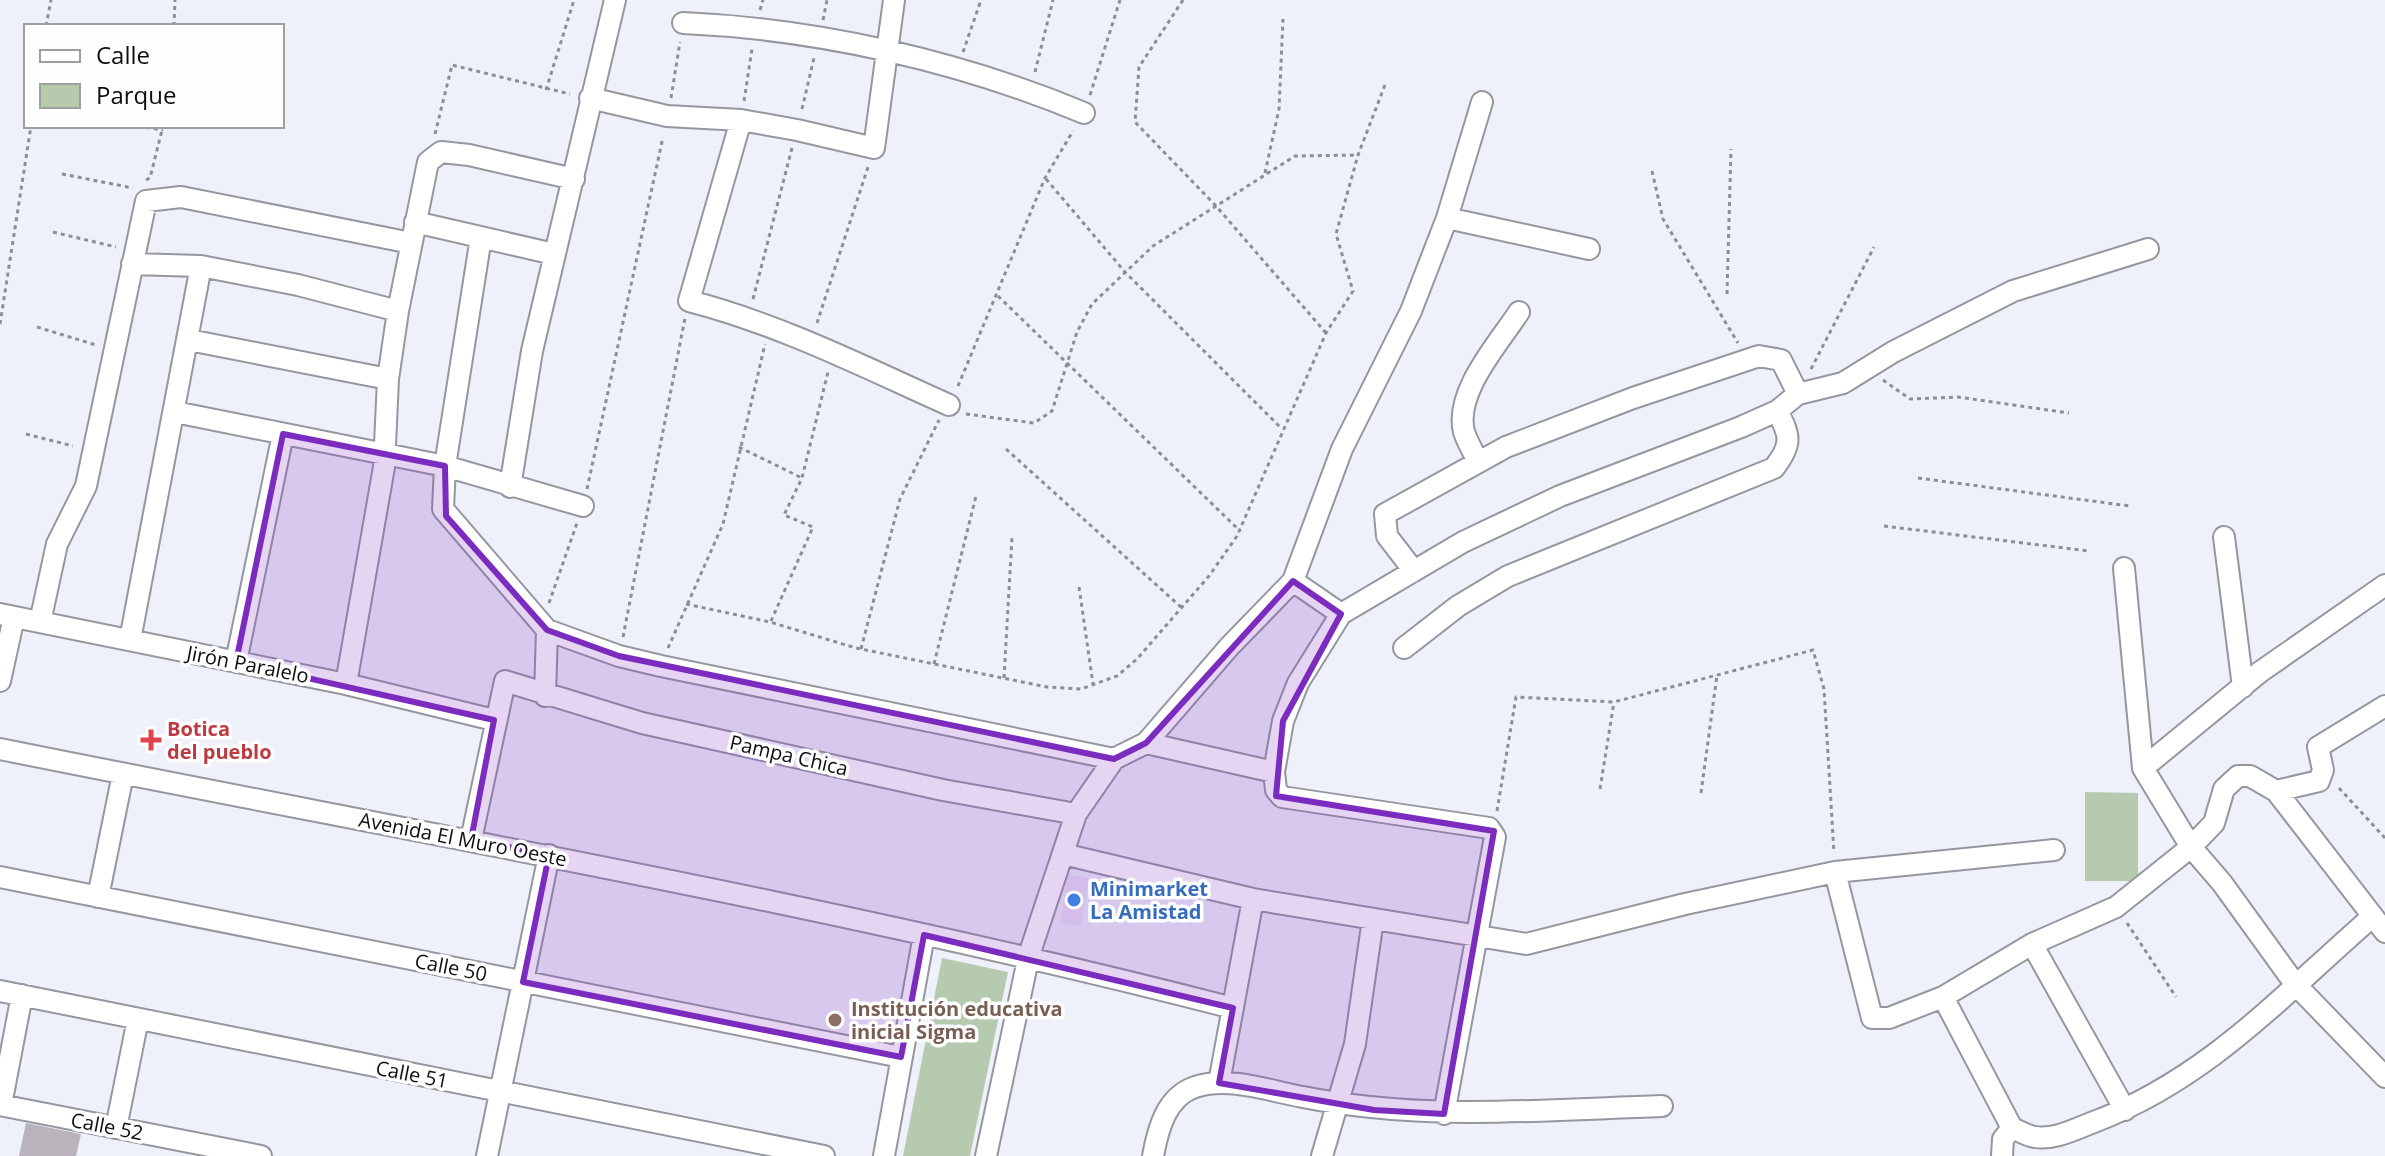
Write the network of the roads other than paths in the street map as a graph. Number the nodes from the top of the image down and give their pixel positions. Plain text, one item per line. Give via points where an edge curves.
1 (615, 0) edge
2 (894, 0) edge
3 (683, 23) road end
4 (889, 53) junction
5 (590, 98) junction
6 (1482, 102) dead end
7 (1084, 113) road end
8 (741, 120) junction
9 (574, 179) junction
10 (1447, 218) junction
11 (415, 222) junction
12 (481, 237) junction
13 (411, 243) junction
14 (1589, 249) dead end
15 (2148, 249) dead end
16 (554, 254) junction
17 (134, 258) junction
18 (201, 266) junction
19 (398, 311) junction
20 (1519, 312) dead end
21 (189, 340) junction
22 (388, 379) junction
23 (1798, 394) junction
24 (946, 408) road end
25 (1777, 411) junction
26 (175, 412) junction
27 (283, 434) junction
28 (385, 455) junction
29 (1478, 461) junction
30 (445, 466) junction
31 (510, 487) junction
32 (583, 506) road end
33 (2224, 537) dead end
34 (2124, 568) dead end
35 (1414, 571) junction
36 (1293, 581) junction
37 (2385, 585) edge
38 (1341, 614) junction
39 (7, 615) edge
40 (40, 622) junction
41 (544, 626) junction
42 (130, 640) junction
43 (1404, 648) dead end
44 (236, 662) junction
45 (0, 681) edge
46 (346, 684) junction
47 (2243, 687) junction
48 (545, 696) junction
49 (2385, 706) edge
50 (494, 720) junction
51 (1146, 743) junction
52 (0, 749) edge
53 (1114, 759) junction
54 (2143, 768) junction
55 (1274, 772) junction
56 (123, 774) junction
57 (2276, 791) junction
58 (1076, 814) junction
59 (471, 840) junction
60 (2191, 847) junction
61 (2054, 850) dead end
62 (1063, 854) junction
63 (549, 855) junction
64 (1835, 872) junction
65 (0, 877) edge
66 (98, 897) junction
67 (1253, 899) junction
68 (1373, 919) junction
69 (2379, 924) edge
70 (924, 935) junction
71 (1478, 937) junction
72 (2032, 944) junction
73 (1029, 955) junction
74 (523, 982) junction
75 (2295, 984) junction
76 (0, 991) edge
77 (22, 995) junction
78 (1943, 997) junction
79 (1233, 1008) junction
80 (138, 1019) junction
81 (901, 1057) junction
82 (2385, 1077) edge
83 (1219, 1083) junction
84 (501, 1091) junction
85 (1335, 1103) junction
86 (0, 1105) edge
87 (1662, 1106) dead end
88 (2125, 1110) junction
89 (1444, 1114) junction
90 (116, 1128) junction
91 (2012, 1128) junction
92 (261, 1156) edge
93 (487, 1156) edge
94 (824, 1156) edge
95 (884, 1156) edge
96 (986, 1156) edge
97 (1153, 1156) edge
98 (1322, 1156) edge
99 (2002, 1156) edge

1 - 5 street
2 - 4 street
3 - 4 street via 755,26
4 - 7 street via 1004,81
4 - 8 street via 874,148
5 - 8 street via 667,116
5 - 9 street
6 - 10 street
8 - 24 street via 689,301 833,353
9 - 11 street via 441,152 427,167
9 - 16 street
10 - 14 street
10 - 36 street via 1411,311 1342,449
11 - 12 street
11 - 13 street
12 - 16 street
12 - 30 street
13 - 17 street via 181,197 146,201
13 - 19 street
15 - 23 street via 2013,291 1843,383
16 - 31 street
17 - 18 street
17 - 40 street via 86,486 57,544
18 - 19 street
18 - 21 street
19 - 22 street
20 - 29 street via 1466,401 1464,430
21 - 22 street
21 - 26 street
22 - 28 street
23 - 25 street
23 - 29 street via 1781,360 1748,360 1633,398
25 - 35 street via 1560,496
25 - 43 street via 1787,429 1787,451 1774,468 1508,576
26 - 27 street
26 - 42 street
27 - 28 street
27 - 44 street
28 - 30 street
28 - 46 street
29 - 35 street via 1385,514 1387,536
30 - 31 street
30 - 41 street via 446,516
31 - 32 street
33 - 47 street
34 - 54 street
35 - 38 street
36 - 38 street
36 - 51 street
37 - 47 street
38 - 55 street via 1298,683 1283,721
39 - 40 street, Jirón Paralelo
39 - 45 street
40 - 42 street, Jirón Paralelo
41 - 48 street
41 - 53 street via 619,656 661,666
42 - 44 street, Jirón Paralelo
44 - 46 street, Jirón Paralelo
46 - 50 street, Jirón Paralelo
47 - 54 street
48 - 50 street, Pampa Chica via 505,681
48 - 58 street, Pampa Chica via 943,790
49 - 57 street via 2318,747 2323,770 2319,781
50 - 59 street
51 - 53 street
51 - 55 street
52 - 56 street, Avenida El Muro Oeste
53 - 58 street
54 - 60 street
55 - 71 street via 1282,797 1494,831
56 - 59 street, Avenida El Muro Oeste
56 - 66 street
57 - 60 street via 2250,776 2238,776 2224,789 2214,823
57 - 69 street
58 - 62 street
59 - 63 street, Avenida El Muro Oeste
60 - 72 street via 2116,907
60 - 75 street
61 - 64 street
62 - 67 street
62 - 73 street
63 - 70 street, Avenida El Muro Oeste
63 - 74 street
64 - 71 street via 1526,944
64 - 78 street via 1872,1018 1889,1018
65 - 66 street, Calle 50
66 - 74 street, Calle 50
67 - 68 street
67 - 79 street
68 - 71 street
68 - 85 street via 1355,1044
69 - 75 street
70 - 73 street, Avenida El Muro Oeste
70 - 81 street
71 - 89 street
72 - 78 street
72 - 88 street
73 - 79 street, Avenida El Muro Oeste
73 - 96 street
74 - 81 street, Calle 50
74 - 84 street
75 - 82 street
75 - 88 street via 2223,1051
76 - 77 street, Calle 51
77 - 80 street, Calle 51
77 - 86 street
78 - 91 street
79 - 83 street
80 - 84 street, Calle 51
80 - 90 street
81 - 95 street
83 - 85 street
83 - 97 street via 1185,1091 1172,1103
84 - 93 street
84 - 94 street, Calle 51
85 - 89 street
85 - 98 street
86 - 90 street, Calle 52
87 - 89 street
88 - 91 street via 2060,1135 2035,1137
90 - 92 street, Calle 52
91 - 99 street via 2003,1139

